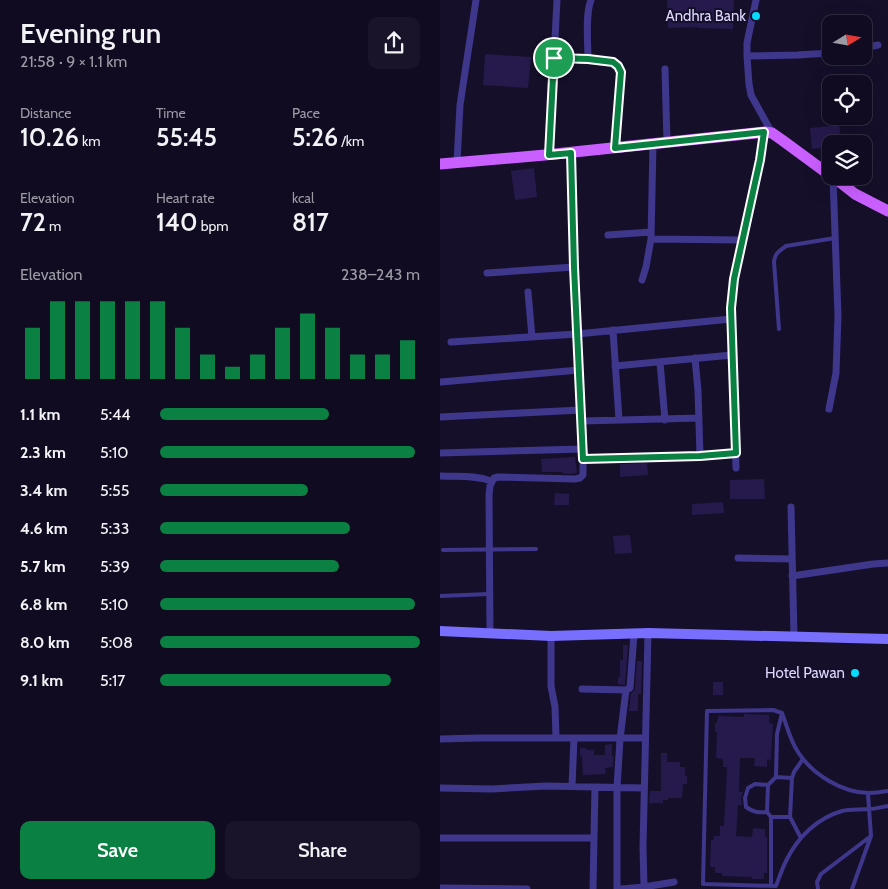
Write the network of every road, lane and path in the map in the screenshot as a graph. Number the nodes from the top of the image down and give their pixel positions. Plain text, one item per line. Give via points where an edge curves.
1 (476, 0) edge
2 (557, 0) edge
3 (591, 0) edge
4 (756, 0) edge
5 (878, 45) dead end
6 (872, 46) edge
7 (822, 54) edge
8 (747, 56) junction
9 (554, 58) junction
10 (588, 59) junction
11 (665, 69) dead end
12 (768, 133) junction
13 (667, 143) junction
14 (653, 144) junction
15 (615, 148) junction
16 (571, 153) junction
17 (549, 155) junction
18 (455, 162) junction
19 (440, 164) edge
20 (822, 169) edge
21 (832, 185) edge
22 (844, 185) edge
23 (888, 211) edge
24 (608, 235) dead end
25 (651, 235) junction
26 (835, 238) junction
27 (742, 240) junction
28 (574, 267) junction
29 (488, 273) dead end
30 (642, 280) dead end
31 (528, 292) dead end
32 (731, 319) junction
33 (779, 329) dead end
34 (613, 330) junction
35 (577, 334) junction
36 (532, 337) junction
37 (452, 342) dead end
38 (732, 355) junction
39 (696, 358) junction
40 (660, 362) junction
41 (615, 366) junction
42 (579, 370) junction
43 (441, 382) edge
44 (829, 409) dead end
45 (581, 410) junction
46 (440, 417) edge
47 (699, 418) junction
48 (619, 420) junction
49 (665, 420) junction
50 (582, 421) junction
51 (583, 449) junction
52 (440, 453) edge
53 (736, 453) junction
54 (700, 456) junction
55 (583, 459) junction
56 (736, 468) dead end
57 (440, 476) edge
58 (491, 481) junction
59 (791, 507) dead end
60 (489, 549) junction
61 (536, 549) dead end
62 (443, 550) dead end
63 (738, 558) dead end
64 (792, 559) junction
65 (888, 562) edge
66 (792, 576) junction
67 (489, 594) junction
68 (440, 596) edge
69 (440, 631) edge
70 (490, 632) junction
71 (634, 634) junction
72 (648, 634) junction
73 (551, 636) junction
74 (794, 636) junction
75 (888, 639) edge
76 (582, 689) dead end
77 (626, 690) junction
78 (782, 713) junction
79 (556, 738) junction
80 (574, 738) junction
81 (645, 738) junction
82 (440, 739) edge
83 (620, 739) junction
84 (803, 759) junction
85 (776, 778) junction
86 (792, 778) junction
87 (768, 785) junction
88 (572, 786) junction
89 (595, 787) junction
90 (617, 787) junction
91 (440, 788) edge
92 (644, 788) junction
93 (888, 791) edge
94 (868, 794) junction
95 (888, 806) edge
96 (869, 810) junction
97 (767, 812) junction
98 (771, 817) junction
99 (790, 817) junction
100 (871, 836) junction
101 (440, 838) edge
102 (594, 838) junction
103 (801, 838) junction
104 (674, 882) dead end
105 (664, 886) edge
106 (771, 886) junction
107 (440, 888) edge
108 (642, 888) edge
109 (527, 889) edge
110 (593, 889) edge
111 (619, 889) edge
112 (818, 889) edge
113 (852, 889) edge

1 - 18 street
2 - 9 street
3 - 10 street
4 - 8 street
5 - 6 street
7 - 8 street
8 - 12 street via 751,95
9 - 10 street
9 - 17 street
10 - 15 street via 613,62 621,72
11 - 13 street
12 - 13 main road
12 - 20 main road
12 - 27 street
13 - 14 main road
14 - 15 main road
14 - 25 street
15 - 16 main road
16 - 17 main road
16 - 28 street
17 - 18 main road
18 - 19 main road
21 - 26 street
22 - 23 main road
24 - 25 street
25 - 27 street
25 - 30 street
26 - 33 lane via 786,246 775,255
26 - 44 street via 837,363
27 - 32 street via 734,279
28 - 29 street
28 - 35 street
31 - 36 street
32 - 34 street
32 - 38 street
34 - 35 street
34 - 41 street
35 - 36 street
35 - 42 street
36 - 37 street
38 - 39 street
38 - 53 street
39 - 40 street
39 - 47 street
40 - 41 street
40 - 49 street
41 - 48 street
42 - 43 street
42 - 45 street
45 - 46 street
45 - 50 street
47 - 49 street
47 - 54 street
48 - 49 street
48 - 50 street
50 - 51 street
51 - 52 street
51 - 55 street
53 - 54 street
53 - 56 street
54 - 55 street
55 - 58 street via 580,478 498,477
57 - 58 street via 476,477
58 - 60 street
59 - 64 street
60 - 61 lane
60 - 62 lane
60 - 67 street
63 - 64 street
64 - 66 street
65 - 66 street
66 - 74 street
67 - 68 lane
67 - 70 street
69 - 70 street
70 - 73 street
71 - 72 street
71 - 73 street
71 - 77 street via 631,685
72 - 74 street
72 - 81 street
73 - 79 street
74 - 75 street
76 - 77 street
77 - 83 street
78 - 84 lane
78 - 85 lane via 777,734
78 - 106 lane via 772,710 707,711 704,884
79 - 80 street
79 - 82 street
80 - 83 street
80 - 88 street
81 - 83 street
81 - 92 street
83 - 90 street
84 - 86 lane
84 - 94 lane via 821,776 840,787
85 - 86 lane
85 - 87 lane
86 - 99 lane
87 - 97 lane
87 - 97 lane via 755,784 748,788 745,798 746,807 752,812
88 - 89 street
88 - 91 street
89 - 90 street
89 - 102 street
90 - 92 street
90 - 111 street
92 - 108 street
93 - 94 lane
94 - 96 lane
95 - 96 lane
96 - 100 lane
96 - 103 lane via 841,811 811,827
97 - 98 lane
98 - 99 lane
98 - 106 lane
99 - 103 lane
100 - 112 lane via 821,874
100 - 113 lane
101 - 102 street
102 - 110 street
103 - 106 lane via 786,861 776,886
104 - 105 street
105 - 108 street
107 - 109 street
108 - 111 street

